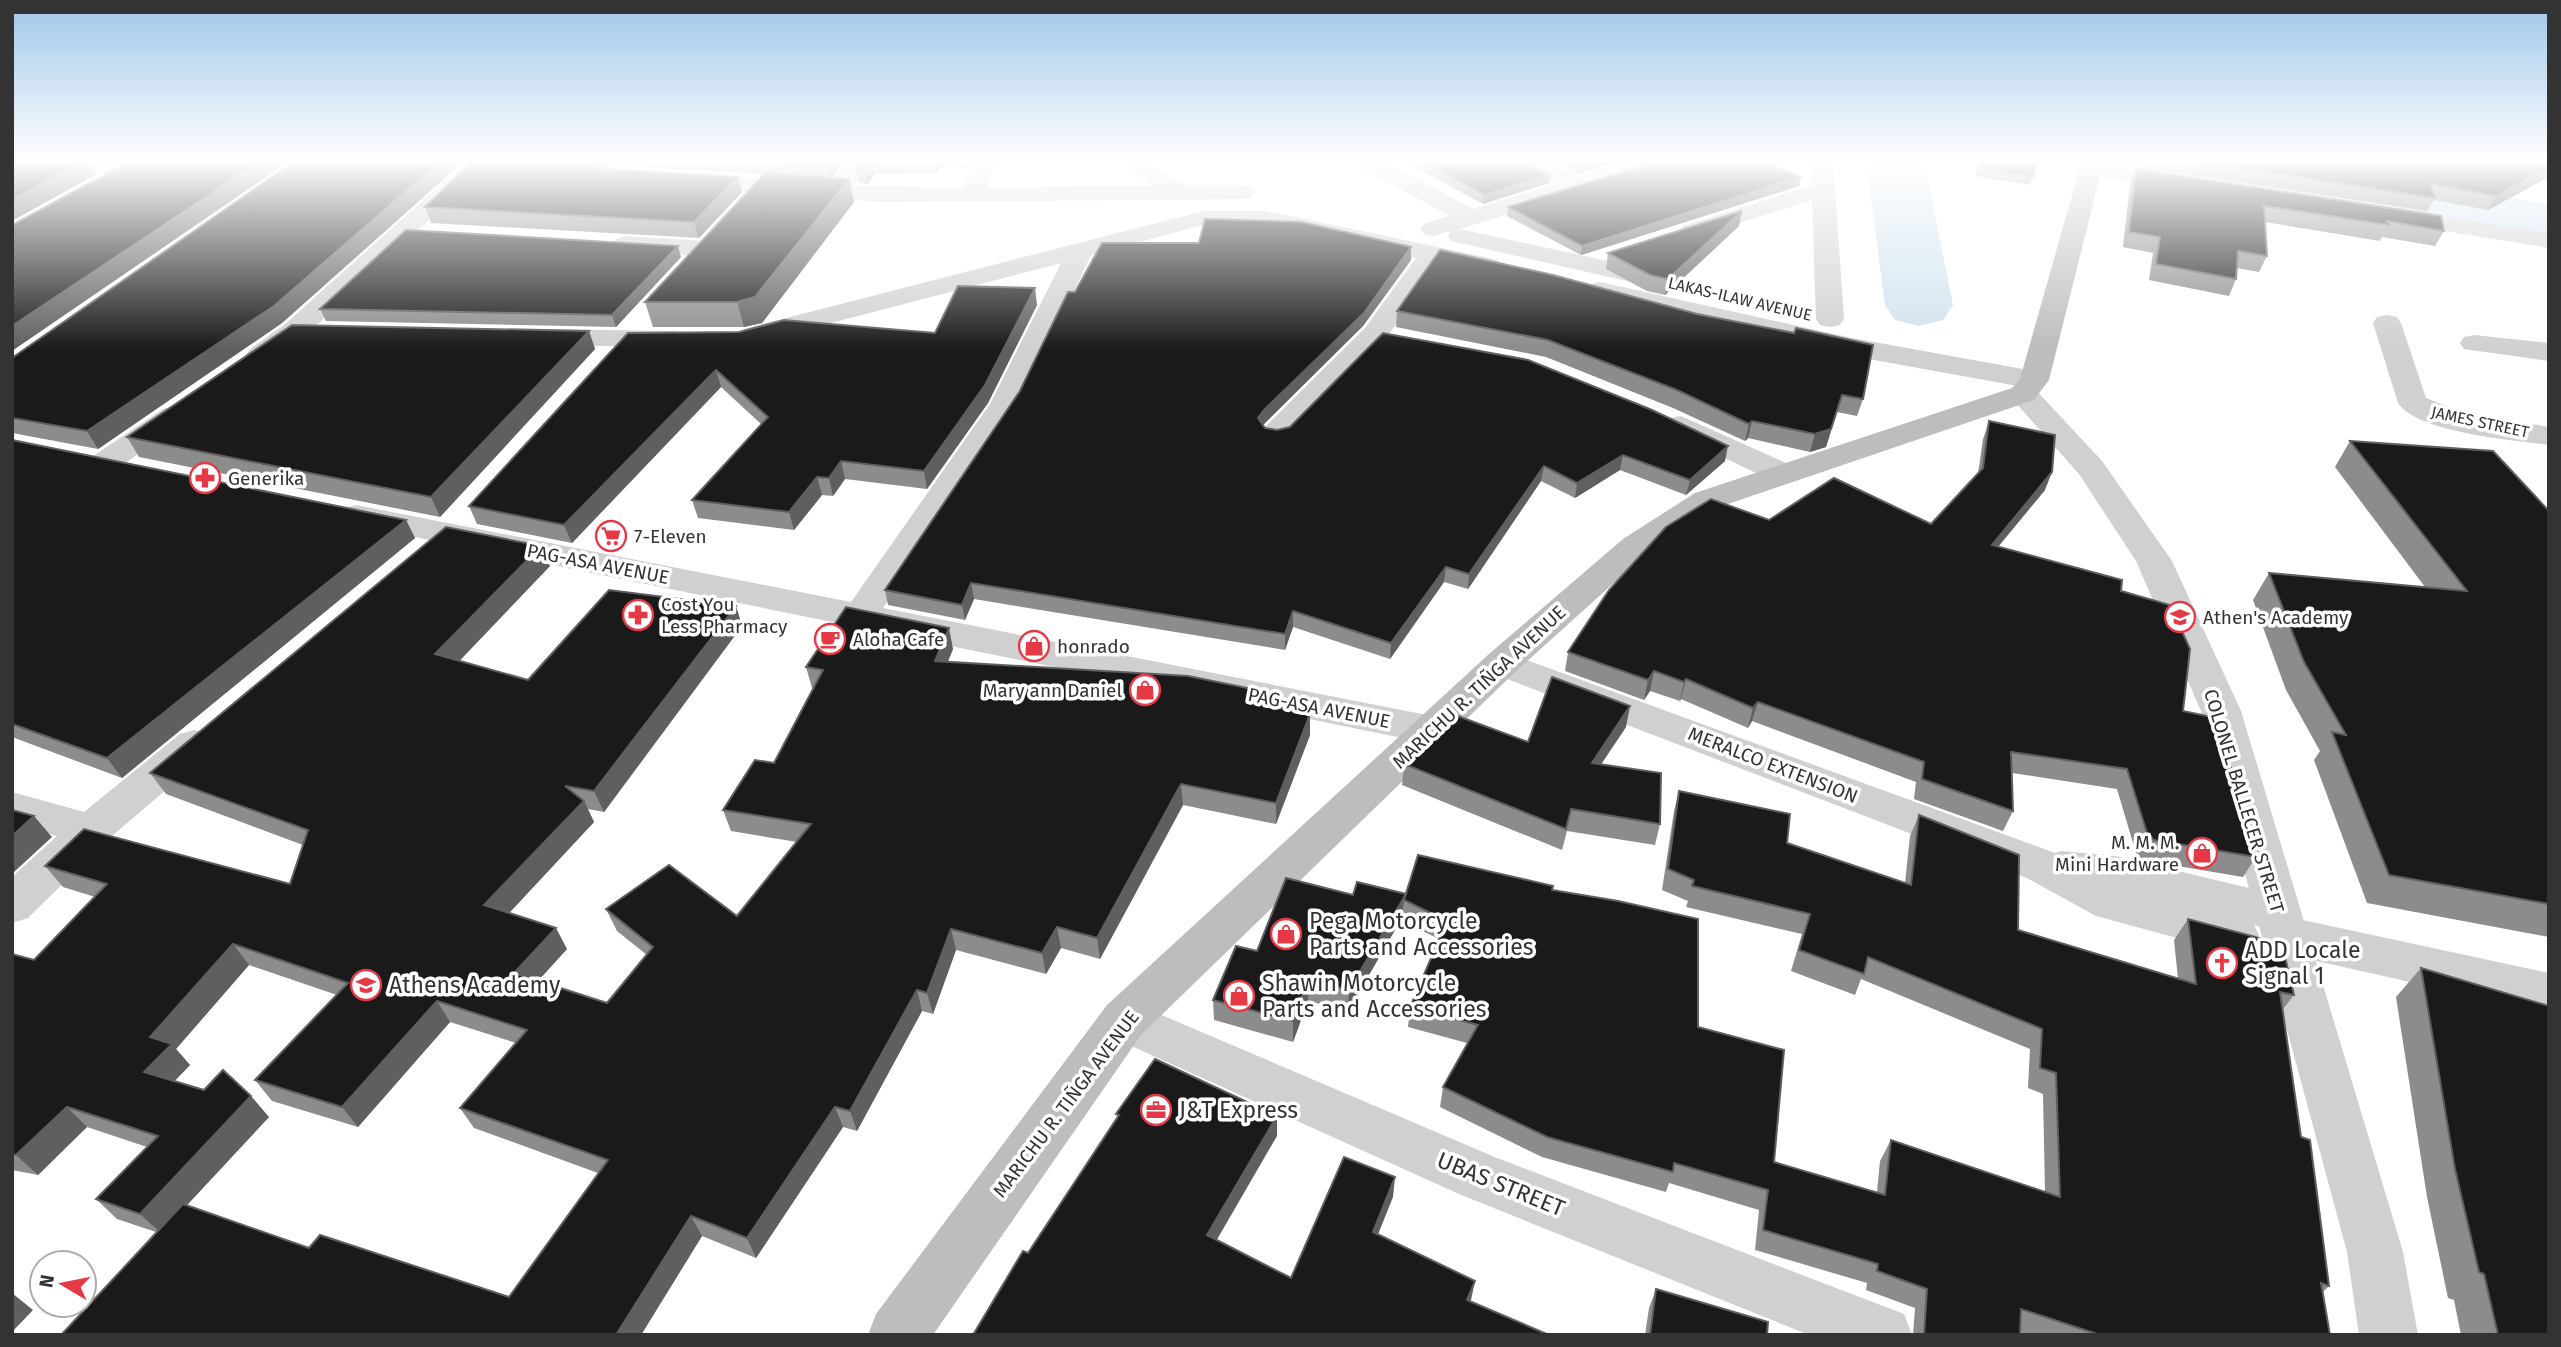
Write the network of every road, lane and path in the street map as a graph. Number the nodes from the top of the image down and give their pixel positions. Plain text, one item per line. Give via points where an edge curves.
1 (428, 223) edge
2 (1108, 223) edge
3 (1184, 223) edge
4 (1301, 223) edge
5 (1368, 223) edge
6 (1464, 223) edge
7 (1716, 223) edge
8 (1826, 223) edge
9 (2075, 223) edge
10 (2431, 223) edge
11 (1666, 239) edge
12 (1432, 241) junction
13 (2549, 241) edge
14 (598, 242) edge
15 (1081, 249) junction
16 (1627, 252) edge
17 (1587, 264) junction
18 (681, 278) edge
19 (684, 318) edge
20 (1830, 318) junction
21 (2387, 323) dead end
22 (294, 331) junction
23 (724, 331) junction
24 (336, 332) edge
25 (514, 337) edge
26 (624, 339) junction
27 (2474, 343) dead end
28 (2549, 352) edge
29 (238, 370) edge
30 (596, 370) edge
31 (2031, 377) junction
32 (193, 401) edge
33 (1661, 416) edge
34 (1277, 433) edge
35 (2549, 436) edge
36 (143, 472) edge
37 (1784, 474) junction
38 (328, 509) edge
39 (456, 523) junction
40 (415, 559) edge
41 (859, 617) junction
42 (1502, 663) junction
43 (217, 726) edge
44 (1432, 730) junction
45 (12, 807) edge
46 (91, 830) junction
47 (12, 905) edge
48 (2284, 932) junction
49 (2549, 993) edge
50 (1124, 1020) junction
51 (897, 1335) edge
52 (1883, 1335) edge
53 (2389, 1335) edge

1 - 22 street
2 - 23 street
3 - 15 street
4 - 12 street
5 - 12 street, LAKAS-ILAW AVENUE
6 - 12 street
7 - 11 street
8 - 20 street
9 - 31 main road
10 - 13 street
12 - 17 street, LAKAS-ILAW AVENUE
12 - 31 street via 1852,346
12 - 34 street via 1388,337
14 - 18 street via 715,240
15 - 23 street via 744,338
15 - 41 street via 1005,404
16 - 17 street
17 - 20 street, LAKAS-ILAW AVENUE
19 - 26 street via 646,316
20 - 31 street, LAKAS-ILAW AVENUE
21 - 35 street, JAMES STREET via 2413,403 2422,410
22 - 24 street
22 - 29 street
23 - 26 street
25 - 26 street
26 - 30 street
27 - 28 street
31 - 37 main road, MARICHU R. TIÑGA AVENUE
31 - 48 street, COLONEL BALLECER STREET via 2154,561 2221,711
32 - 36 street via 90,461
33 - 37 street
37 - 42 main road, MARICHU R. TIÑGA AVENUE via 1707,500 1634,546
38 - 39 street, PAG-ASA AVENUE
39 - 40 street
39 - 41 street, PAG-ASA AVENUE
41 - 44 street, PAG-ASA AVENUE
42 - 44 main road, MARICHU R. TIÑGA AVENUE
42 - 48 street, MERALCO EXTENSION via 2045,867 2112,903
43 - 46 street
44 - 50 main road, MARICHU R. TIÑGA AVENUE
45 - 46 street
46 - 47 street
48 - 49 street, MERALCO EXTENSION
48 - 53 street, COLONEL BALLECER STREET via 2375,1252
50 - 51 main road, MARICHU R. TIÑGA AVENUE
50 - 52 street, UBAS STREET via 1478,1176

